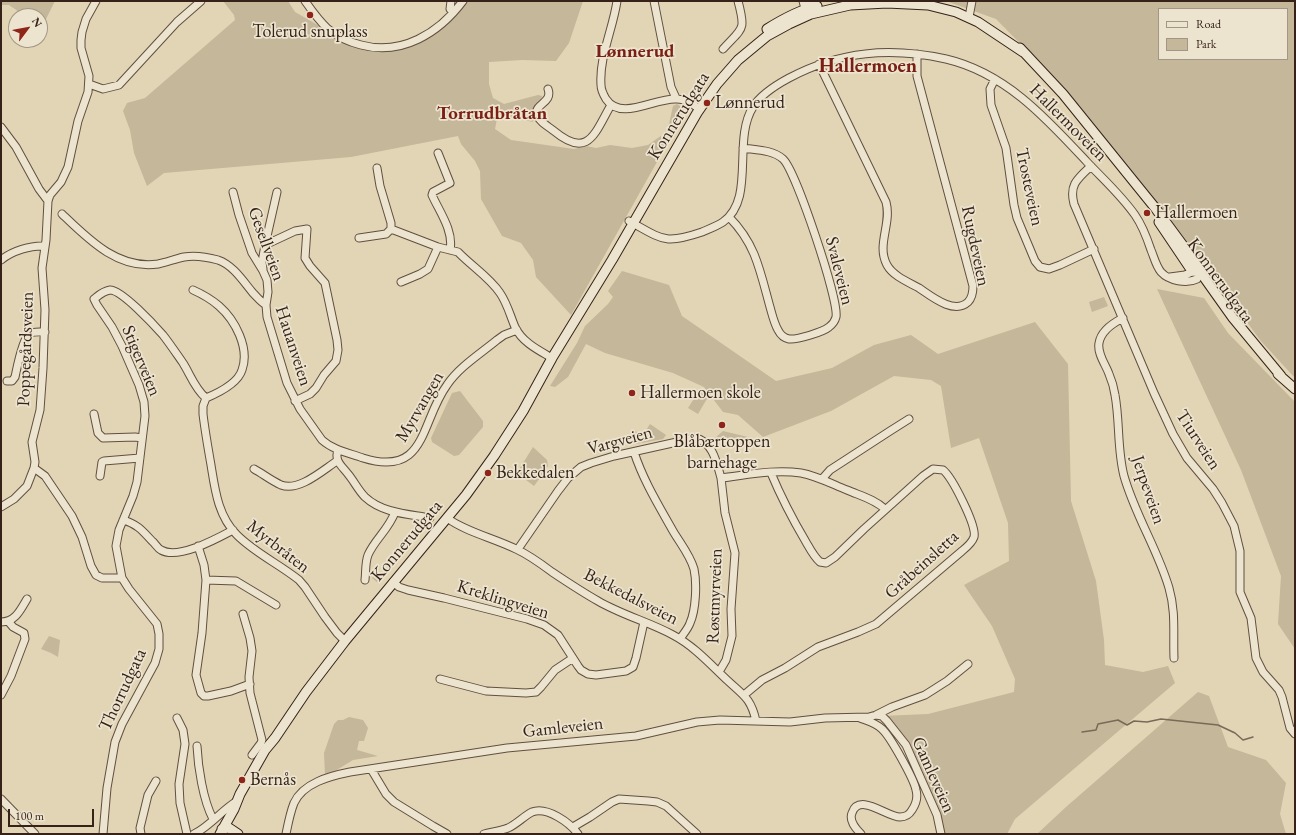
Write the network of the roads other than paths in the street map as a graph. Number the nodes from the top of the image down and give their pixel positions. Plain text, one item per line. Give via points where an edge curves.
1 (96, 1) edge
2 (201, 1) edge
3 (305, 1) edge
4 (451, 1) edge
5 (463, 1) edge
6 (617, 1) edge
7 (654, 1) edge
8 (738, 1) edge
9 (840, 1) edge
10 (935, 1) edge
11 (972, 1) edge
12 (808, 6) edge
13 (453, 12) junction
14 (969, 14) junction
15 (723, 49) dead end
16 (917, 54) junction
17 (819, 64) junction
18 (995, 79) junction
19 (89, 84) junction
20 (548, 89) dead end
21 (676, 98) junction
22 (611, 105) junction
23 (697, 107) junction
24 (1, 127) edge
25 (743, 148) junction
26 (438, 153) dead end
27 (1091, 166) junction
28 (377, 168) dead end
29 (233, 192) dead end
30 (277, 192) dead end
31 (48, 200) junction
32 (62, 214) dead end
33 (729, 217) junction
34 (631, 222) junction
35 (391, 230) junction
36 (359, 238) dead end
37 (265, 245) junction
38 (45, 246) junction
39 (438, 247) junction
40 (1094, 249) junction
41 (450, 250) junction
42 (1, 260) edge
43 (263, 270) junction
44 (1197, 274) junction
45 (401, 282) dead end
46 (193, 290) dead end
47 (266, 305) junction
48 (1123, 318) junction
49 (517, 330) junction
50 (45, 332) junction
51 (552, 358) junction
52 (7, 381) dead end
53 (1295, 389) edge
54 (206, 398) junction
55 (295, 401) junction
56 (94, 414) dead end
57 (909, 419) dead end
58 (142, 438) junction
59 (338, 450) junction
60 (634, 452) junction
61 (140, 458) junction
62 (337, 460) junction
63 (34, 468) junction
64 (254, 469) dead end
65 (772, 473) junction
66 (100, 476) dead end
67 (721, 478) junction
68 (822, 479) junction
69 (1, 507) edge
70 (885, 509) junction
71 (395, 512) junction
72 (430, 518) dead end
73 (447, 518) junction
74 (123, 520) junction
75 (233, 530) junction
76 (198, 546) junction
77 (518, 549) junction
78 (122, 578) junction
79 (206, 580) junction
80 (365, 580) dead end
81 (394, 582) junction
82 (27, 599) dead end
83 (276, 605) dead end
84 (243, 614) dead end
85 (5, 622) edge
86 (644, 622) junction
87 (680, 639) junction
88 (345, 641) junction
89 (573, 658) junction
90 (1174, 658) dead end
91 (968, 664) dead end
92 (719, 672) junction
93 (440, 680) dead end
94 (250, 684) junction
95 (1, 695) edge
96 (744, 696) junction
97 (876, 715) junction
98 (177, 718) dead end
99 (858, 718) junction
100 (756, 721) junction
101 (1295, 734) edge
102 (275, 738) junction
103 (197, 746) dead end
104 (252, 755) dead end
105 (371, 769) junction
106 (156, 781) dead end
107 (1, 799) edge
108 (237, 802) junction
109 (214, 819) junction
110 (573, 827) junction
111 (225, 832) edge
112 (35, 834) edge
113 (103, 834) edge
114 (141, 834) edge
115 (187, 834) edge
116 (194, 834) edge
117 (238, 834) edge
118 (286, 834) edge
119 (447, 834) edge
120 (484, 834) edge
121 (493, 834) edge
122 (578, 834) edge
123 (697, 834) edge
124 (861, 834) edge
125 (940, 834) edge

1 - 19 street via 86,19 81,40
2 - 19 street via 177,22 119,85 103,89
3 - 13 street via 321,22 339,37 378,49 404,46 419,40
4 - 13 street via 450,9
5 - 13 street
6 - 22 street via 601,78 602,92
7 - 21 street via 671,87
8 - 15 street via 743,25
9 - 12 main road, Konnerudgata
10 - 14 main road, Konnerudgata
11 - 14 street
12 - 14 main road, Konnerudgata via 893,3 928,5
12 - 23 main road, Konnerudgata via 778,22 746,44 725,65
14 - 44 main road, Konnerudgata via 981,17 1009,36 1063,94 1174,233
16 - 17 street, Hallermoveien via 867,53
16 - 17 street, Rugdeveien via 918,76 973,286 971,299 957,307 940,302 898,276 886,265 883,255 888,214 886,202
16 - 18 street, Hallermoveien via 950,60
17 - 25 street, Hallermoveien via 780,83 757,102 745,124
18 - 27 street, Hallermoveien via 1038,110
18 - 40 street, Trosteveien via 990,89 991,105 1006,148 1017,218 1035,261 1040,267 1049,268
19 - 31 street via 68,167
20 - 22 street via 549,97 537,109 537,116 570,142 580,144 590,140
21 - 22 street via 624,109
21 - 23 street
23 - 34 main road, Konnerudgata
24 - 31 street via 16,146 38,189
25 - 33 street, Hallermoveien via 740,198
25 - 33 street, Svaleveien via 770,152 783,159 789,168 811,223 830,284 836,310 833,323 826,329 795,339 781,334 774,322 754,253 742,232
26 - 41 street via 450,183 432,195 447,228
27 - 40 street, Tiurveien via 1074,184 1072,194
27 - 44 street, Hallermoveien via 1134,214 1164,275 1170,277
28 - 35 street
29 - 43 street, Gesellveien via 252,253
30 - 37 street
31 - 38 street, Poppegårdsveien
32 - 47 street, Hauanveien via 100,247 123,260 151,265 201,256 223,262
33 - 34 street, Hallermoveien via 708,229 675,240 658,237
34 - 51 main road, Konnerudgata
35 - 36 street via 386,234
35 - 39 street
37 - 43 street
37 - 55 street via 307,228 306,258 325,283 338,340 336,360 316,388
38 - 42 street via 27,248
38 - 50 street, Poppegårdsveien via 42,268
39 - 41 street
39 - 45 street via 428,269
40 - 48 street, Tiurveien
41 - 49 street via 460,254 496,288 505,301
43 - 47 street, Gesellveien via 267,280
44 - 53 main road, Konnerudgata via 1281,376
46 - 54 street via 214,301 230,318 238,330 242,344 242,371 222,391
47 - 55 street, Hauanveien via 274,343
48 - 90 street, Jerpeveien via 1101,335 1098,345 1115,395 1124,478 1171,594 1175,619
48 - 101 street, Tiurveien via 1173,434 1187,458 1213,489 1234,526 1240,551 1240,592 1251,618 1256,658 1263,672 1279,690 1290,728
49 - 51 street via 528,343
49 - 59 street, Myrvangen via 497,340 452,378 437,400 420,440 408,457 388,463
50 - 52 street via 28,335 14,377
50 - 63 street, Poppegårdsveien via 42,398 32,442
51 - 73 main road, Konnerudgata via 496,453
54 - 58 street, Stigerveien via 198,390 164,336 125,298 110,290 102,293 94,299 96,305 120,341 139,385 145,410
54 - 75 street, Myrbråten via 203,414 214,485 222,513
55 - 59 street, Hauanveien via 322,440
56 - 58 street via 98,433 103,438
57 - 68 street via 830,470
58 - 61 street, Stigerveien
59 - 62 street
60 - 67 street, Vargveien via 696,438 706,443 714,454
60 - 77 street, Vargveien via 591,463 576,471 558,491
60 - 87 street via 663,514 694,570 695,589 690,623
61 - 66 street via 104,461
61 - 74 street, Stigerveien via 137,482
62 - 64 street via 308,480 294,486 283,486
62 - 71 street via 367,499
63 - 69 street, Poppegårdsveien via 27,486
63 - 78 street via 45,476 72,516 96,575 102,578
65 - 67 street
65 - 68 street via 801,473
65 - 70 street, Gråbeinsletta via 796,524 820,562 826,563 835,557
67 - 92 street, Røstmyrveien via 725,513 735,553 732,636 726,660
68 - 70 street via 874,501
70 - 96 street, Gråbeinsletta via 928,471 943,470 950,477 972,522 974,536 970,544 876,624 818,647 762,680
71 - 72 street
71 - 80 street via 390,524 369,553
73 - 77 street, Bekkedalsveien via 460,526
73 - 81 main road, Konnerudgata
74 - 76 street via 138,526 160,550 173,553
74 - 78 street, Stigerveien via 116,546
75 - 76 street
75 - 88 street, Myrbråten via 245,542 299,580
76 - 79 street
77 - 86 street, Bekkedalsveien via 598,601
78 - 113 street, Thorrudgata via 157,624 160,634 159,649 155,663 115,742
79 - 83 street via 236,581
79 - 94 street via 196,675 201,693 208,696
81 - 88 main road, Konnerudgata
81 - 89 street, Kreklingveien via 403,589 544,624 558,636
82 - 85 street via 15,618
84 - 94 street via 252,651
85 - 95 street via 24,633 25,639
86 - 87 street, Bekkedalsveien
86 - 89 street, Kreklingveien via 634,664 629,670 588,674 581,670
87 - 92 street, Bekkedalsveien
88 - 102 main road, Konnerudgata via 310,686
89 - 93 street via 555,670 536,692 486,691
91 - 97 street, Gamleveien via 925,695
92 - 96 street, Bekkedalsveien
94 - 104 street via 262,740
96 - 100 street, Bekkedalsveien via 753,708
97 - 99 street, Gamleveien
97 - 125 street, Gamleveien via 882,716 906,745 937,815
98 - 115 street via 183,730 185,744 179,784 180,803
99 - 100 street, Gamleveien
99 - 124 street via 877,725 888,735 913,780 917,794 916,803 910,814 905,817 893,816 865,804 855,807 851,816
100 - 105 street, Gamleveien via 697,722 636,736 507,748
102 - 108 main road, Konnerudgata via 264,750
102 - 111 main road, Konnerudgata
103 - 109 street via 199,771
105 - 118 street, Gamleveien via 332,776 304,790 293,804
105 - 119 street via 394,802
106 - 114 street via 148,795 140,828
107 - 112 street
108 - 109 street
108 - 111 main road, Konnerudgata
109 - 116 street
110 - 121 street via 541,810 530,813 510,827
110 - 122 street
110 - 123 street via 612,802 626,799 666,806
111 - 117 main road
120 - 121 street

